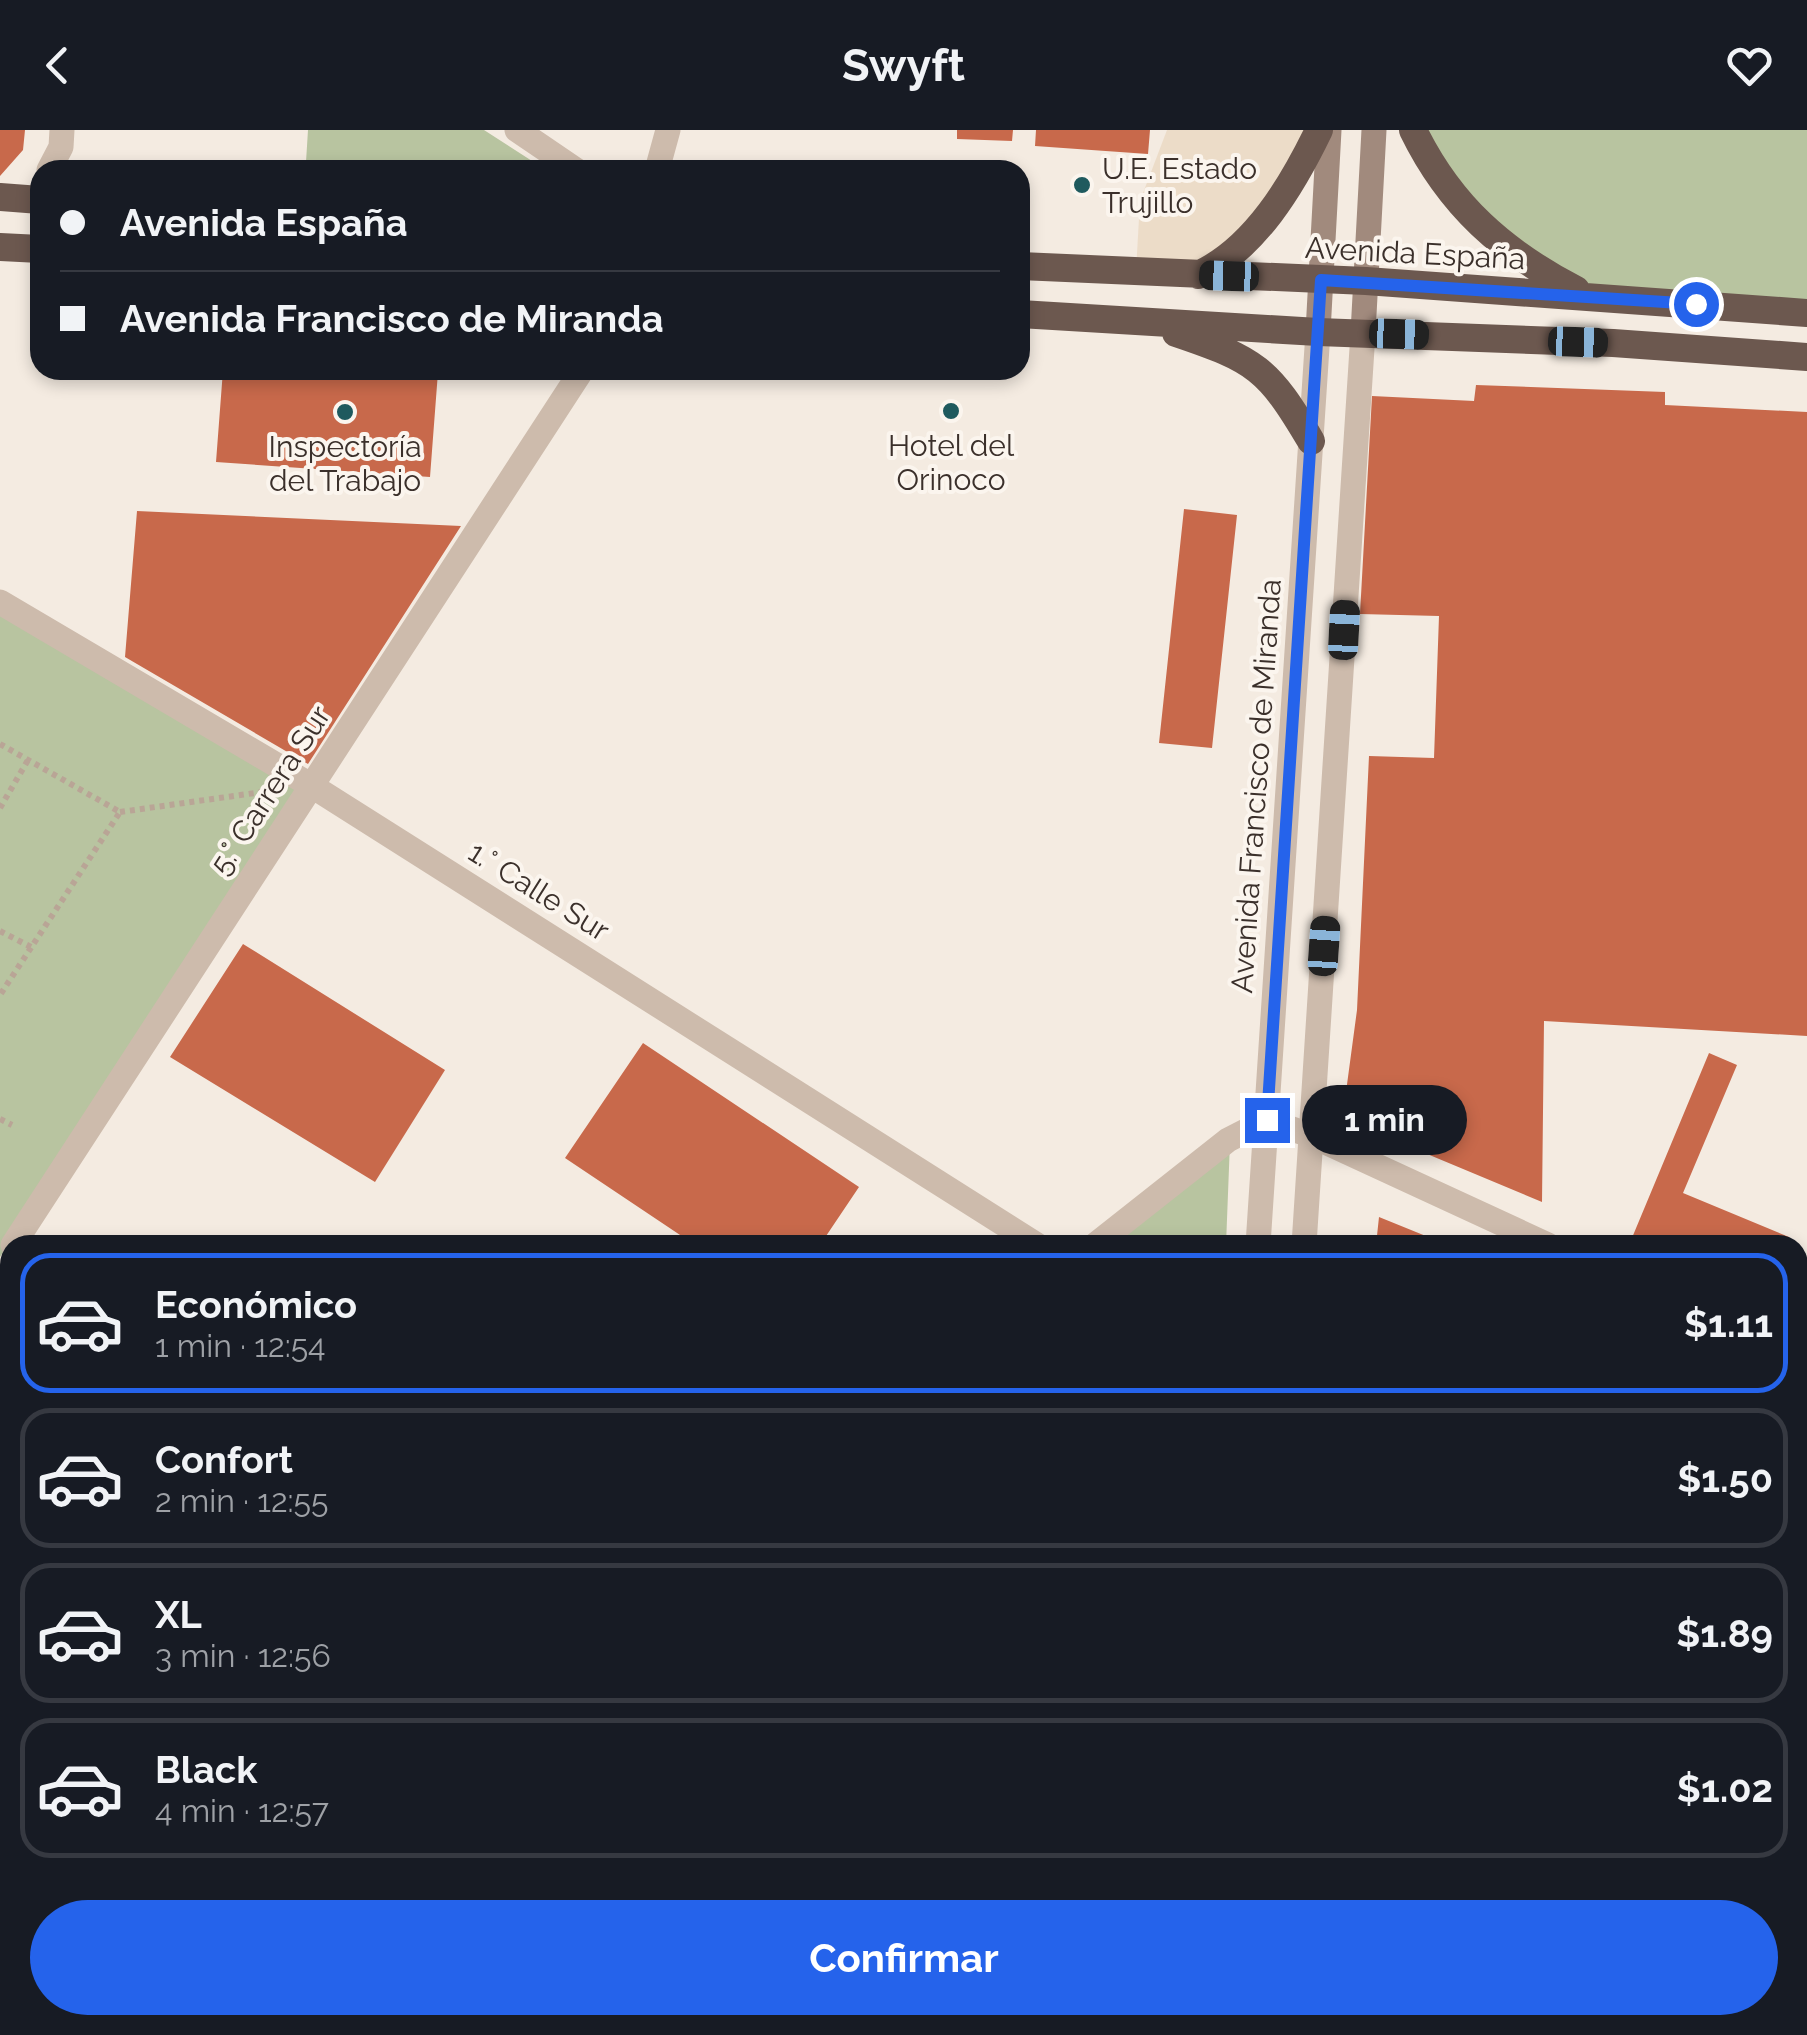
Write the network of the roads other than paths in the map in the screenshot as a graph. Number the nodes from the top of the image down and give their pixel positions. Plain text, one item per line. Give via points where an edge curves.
1 (62, 130) edge
2 (517, 130) edge
3 (668, 130) edge
4 (1319, 130) edge
5 (1329, 130) edge
6 (1374, 130) edge
7 (1413, 130) edge
8 (54, 160) edge
9 (561, 160) edge
10 (660, 160) edge
11 (30, 183) edge
12 (3, 197) edge
13 (30, 199) edge
14 (0, 247) edge
15 (30, 249) edge
16 (1030, 267) edge
17 (1198, 276) junction
18 (1321, 280) junction
19 (1366, 281) junction
20 (1586, 296) junction
21 (1807, 313) edge
22 (1030, 315) edge
23 (1137, 320) junction
24 (1318, 332) junction
25 (1363, 333) junction
26 (1807, 358) edge
27 (576, 380) edge
28 (1311, 441) junction
29 (0, 602) edge
30 (312, 786) junction
31 (1267, 1120) junction
32 (1312, 1136) junction
33 (19, 1235) edge
34 (1021, 1235) edge
35 (1109, 1235) edge
36 (1259, 1235) edge
37 (1305, 1235) edge
38 (1526, 1235) edge

1 - 8 street
2 - 9 street
3 - 10 street
4 - 17 highway via 1258,228
5 - 18 main road
6 - 19 main road
7 - 20 highway via 1484,230 1523,263
11 - 12 street
12 - 13 highway
14 - 15 highway
16 - 17 highway, Avenida España
17 - 18 highway, Avenida España
18 - 19 highway, Avenida España
18 - 24 main road
19 - 20 highway, Avenida España
19 - 25 main road
20 - 21 highway, Avenida España
22 - 23 highway
23 - 24 highway
23 - 28 highway via 1242,355 1282,392
24 - 25 highway
24 - 28 street, Avenida Francisco de Miranda
25 - 26 highway
25 - 32 street
27 - 30 street, 5.° Carrera Sur
28 - 31 street, Avenida Francisco de Miranda
29 - 30 street, 1.° Calle Sur
30 - 33 street, 5.° Carrera Sur
30 - 34 street, 1.° Calle Sur
31 - 32 street
31 - 35 street via 1228,1140
31 - 36 street, Avenida Francisco de Miranda
32 - 37 street
32 - 38 street

